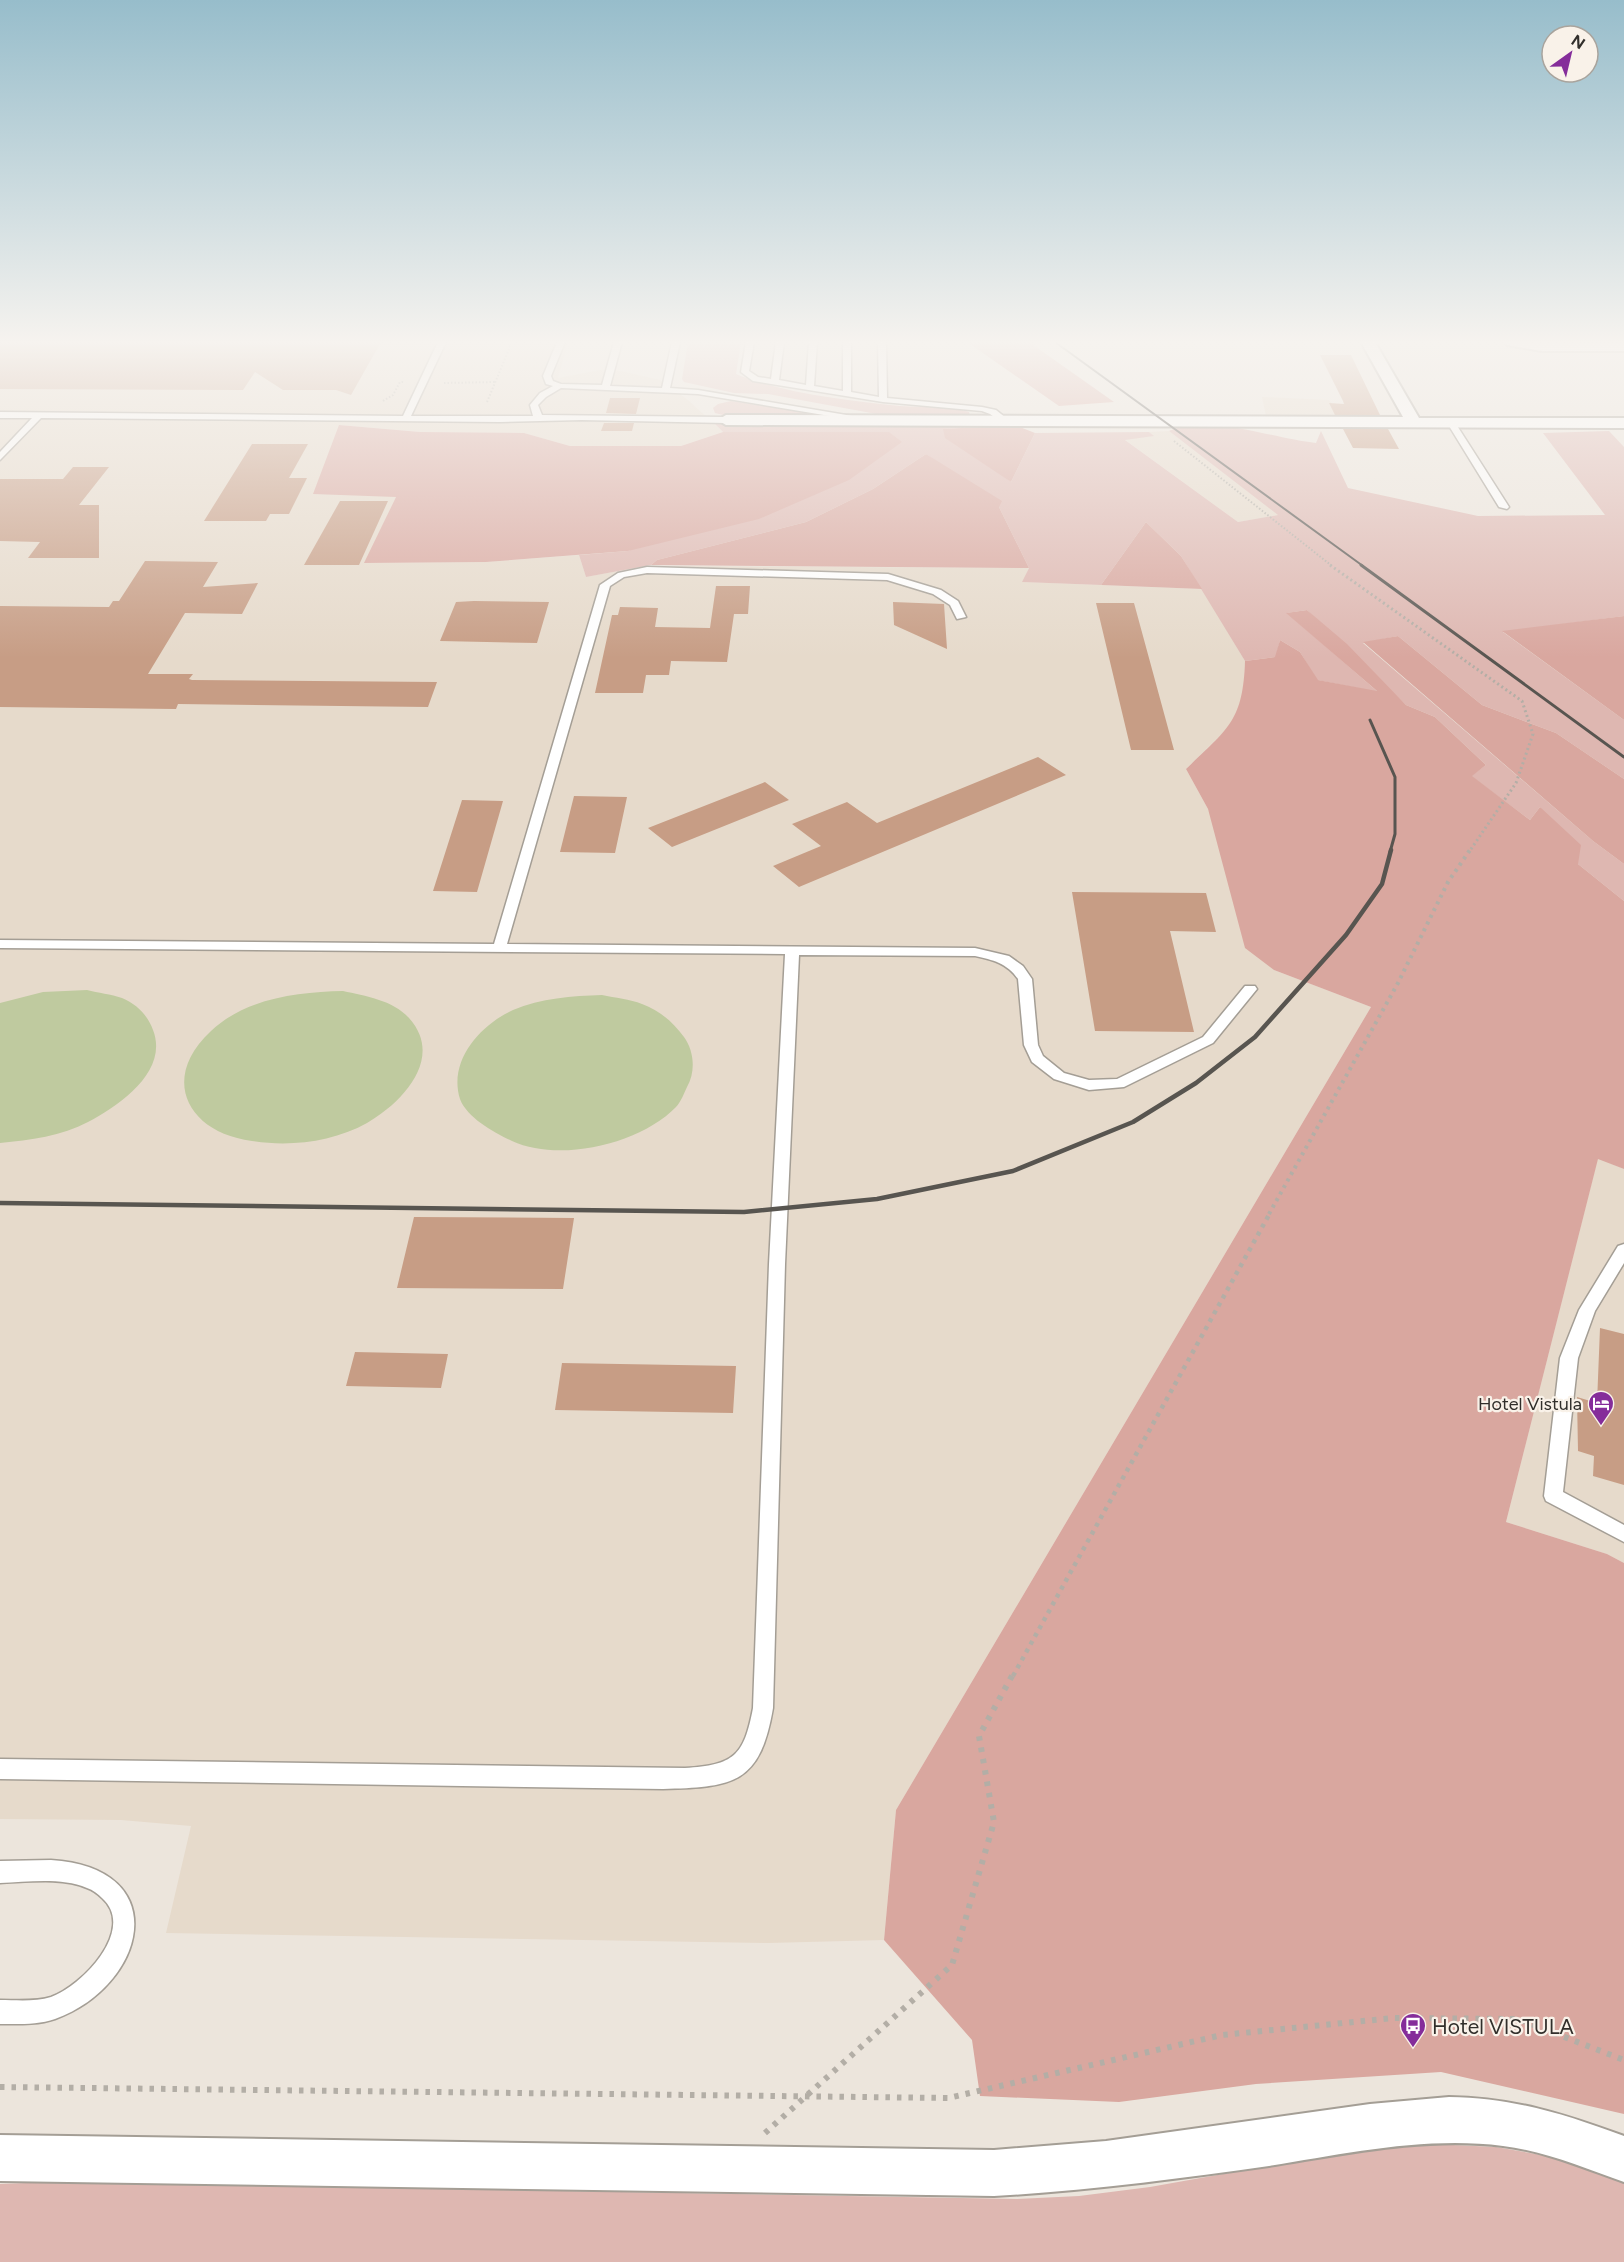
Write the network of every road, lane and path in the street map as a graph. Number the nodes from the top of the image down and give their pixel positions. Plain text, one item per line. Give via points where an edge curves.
1 (1181, 448) edge
2 (1467, 448) edge
3 (1504, 507) dead end
4 (961, 617) dead end
5 (0, 944) edge
6 (499, 948) junction
7 (792, 951) junction
8 (1250, 989) dead end
9 (1624, 1250) edge
10 (1624, 1534) edge
11 (0, 1769) edge
12 (0, 1872) edge
13 (0, 2012) edge
14 (1624, 2060) edge
15 (0, 2087) edge
16 (0, 2158) edge
17 (1624, 2159) edge
18 (722, 2170) junction

1 - 18 path via 1330,565 1522,701 1533,734 1516,783 1448,882 1398,983 979,1736 994,1822 952,1965
2 - 3 lane
4 - 6 lane via 954,603 936,592 888,577 647,570 621,575 605,585
5 - 6 lane
6 - 7 lane
7 - 8 lane via 975,952 1004,959 1025,979 1036,1059 1059,1077 1089,1085 1119,1084 1208,1040
7 - 11 lane via 777,1264 763,1708 759,1737 750,1757 733,1770 714,1777 663,1779
9 - 10 lane via 1587,1311 1569,1358 1553,1496
12 - 13 lane via 73,1873 99,1881 118,1897 126,1916 123,1941 108,1965 87,1986 56,2007
14 - 15 path via 1518,2019 1394,2018 1222,2035 948,2098
16 - 18 street
17 - 18 street via 1504,2123 1457,2119 1056,2171

